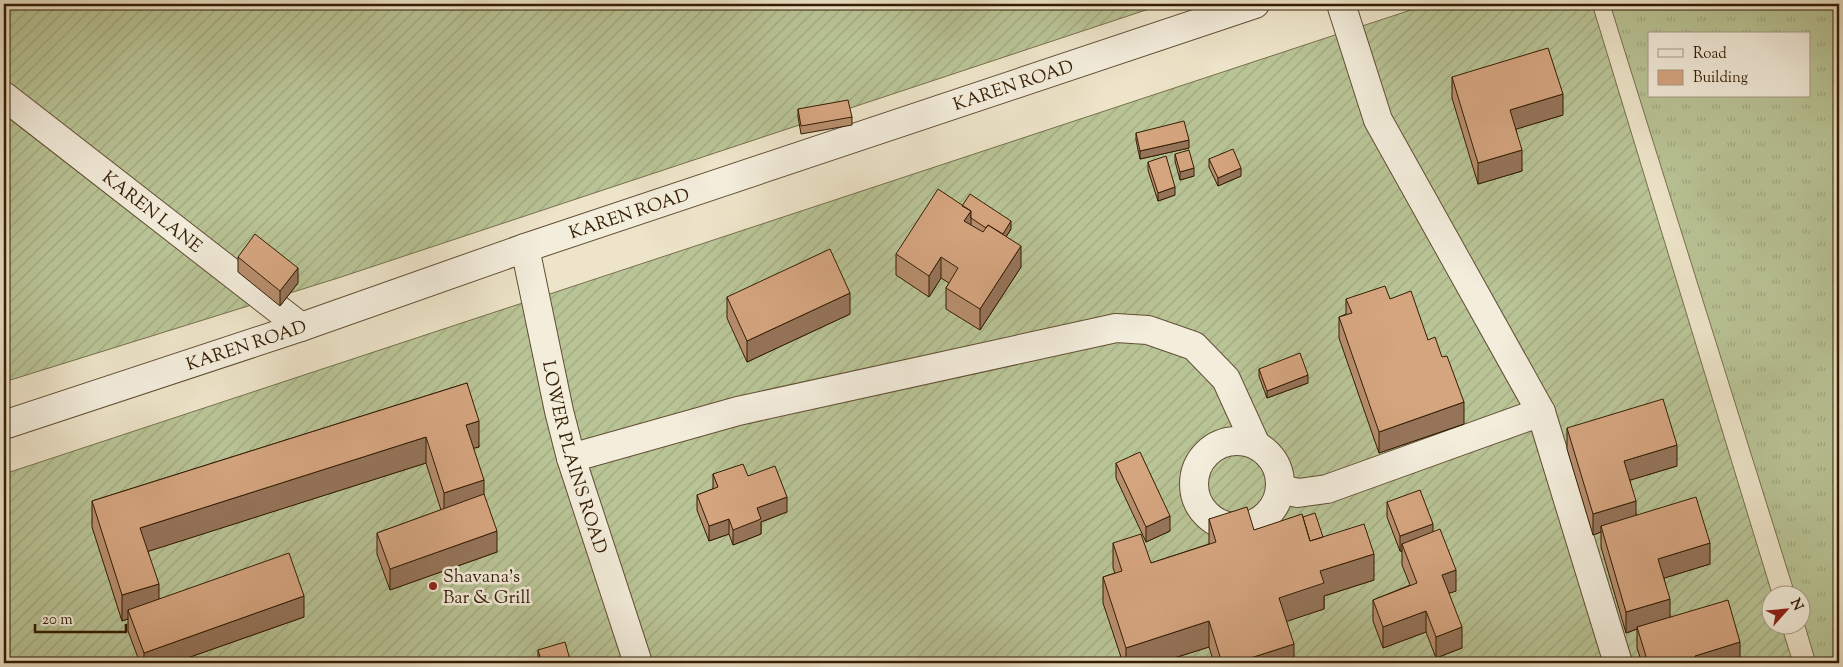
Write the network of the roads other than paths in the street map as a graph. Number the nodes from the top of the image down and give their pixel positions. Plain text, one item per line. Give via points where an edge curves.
1 (1255, 4) edge
2 (1341, 4) edge
3 (4, 96) edge
4 (525, 248) junction
5 (301, 327) junction
6 (1541, 412) junction
7 (4, 425) edge
8 (1256, 445) junction
9 (571, 458) junction
10 (1280, 489) junction
11 (638, 663) edge
12 (1618, 663) edge

1 - 4 street, KAREN ROAD
2 - 6 street via 1378,120
3 - 5 street, KAREN LANE
4 - 5 street, KAREN ROAD
4 - 9 street, LOWER PLAINS ROAD
5 - 7 street, KAREN ROAD
6 - 10 street via 1327,489 1298,492
6 - 12 street
8 - 9 street via 1226,379 1194,346 1148,330 1116,328 738,411
8 - 10 street via 1273,460 1279,474
8 - 10 street via 1241,440 1226,442 1212,447 1201,458 1195,472 1195,494 1200,508 1211,519 1230,527 1245,526 1259,521 1271,511
9 - 11 street, LOWER PLAINS ROAD

